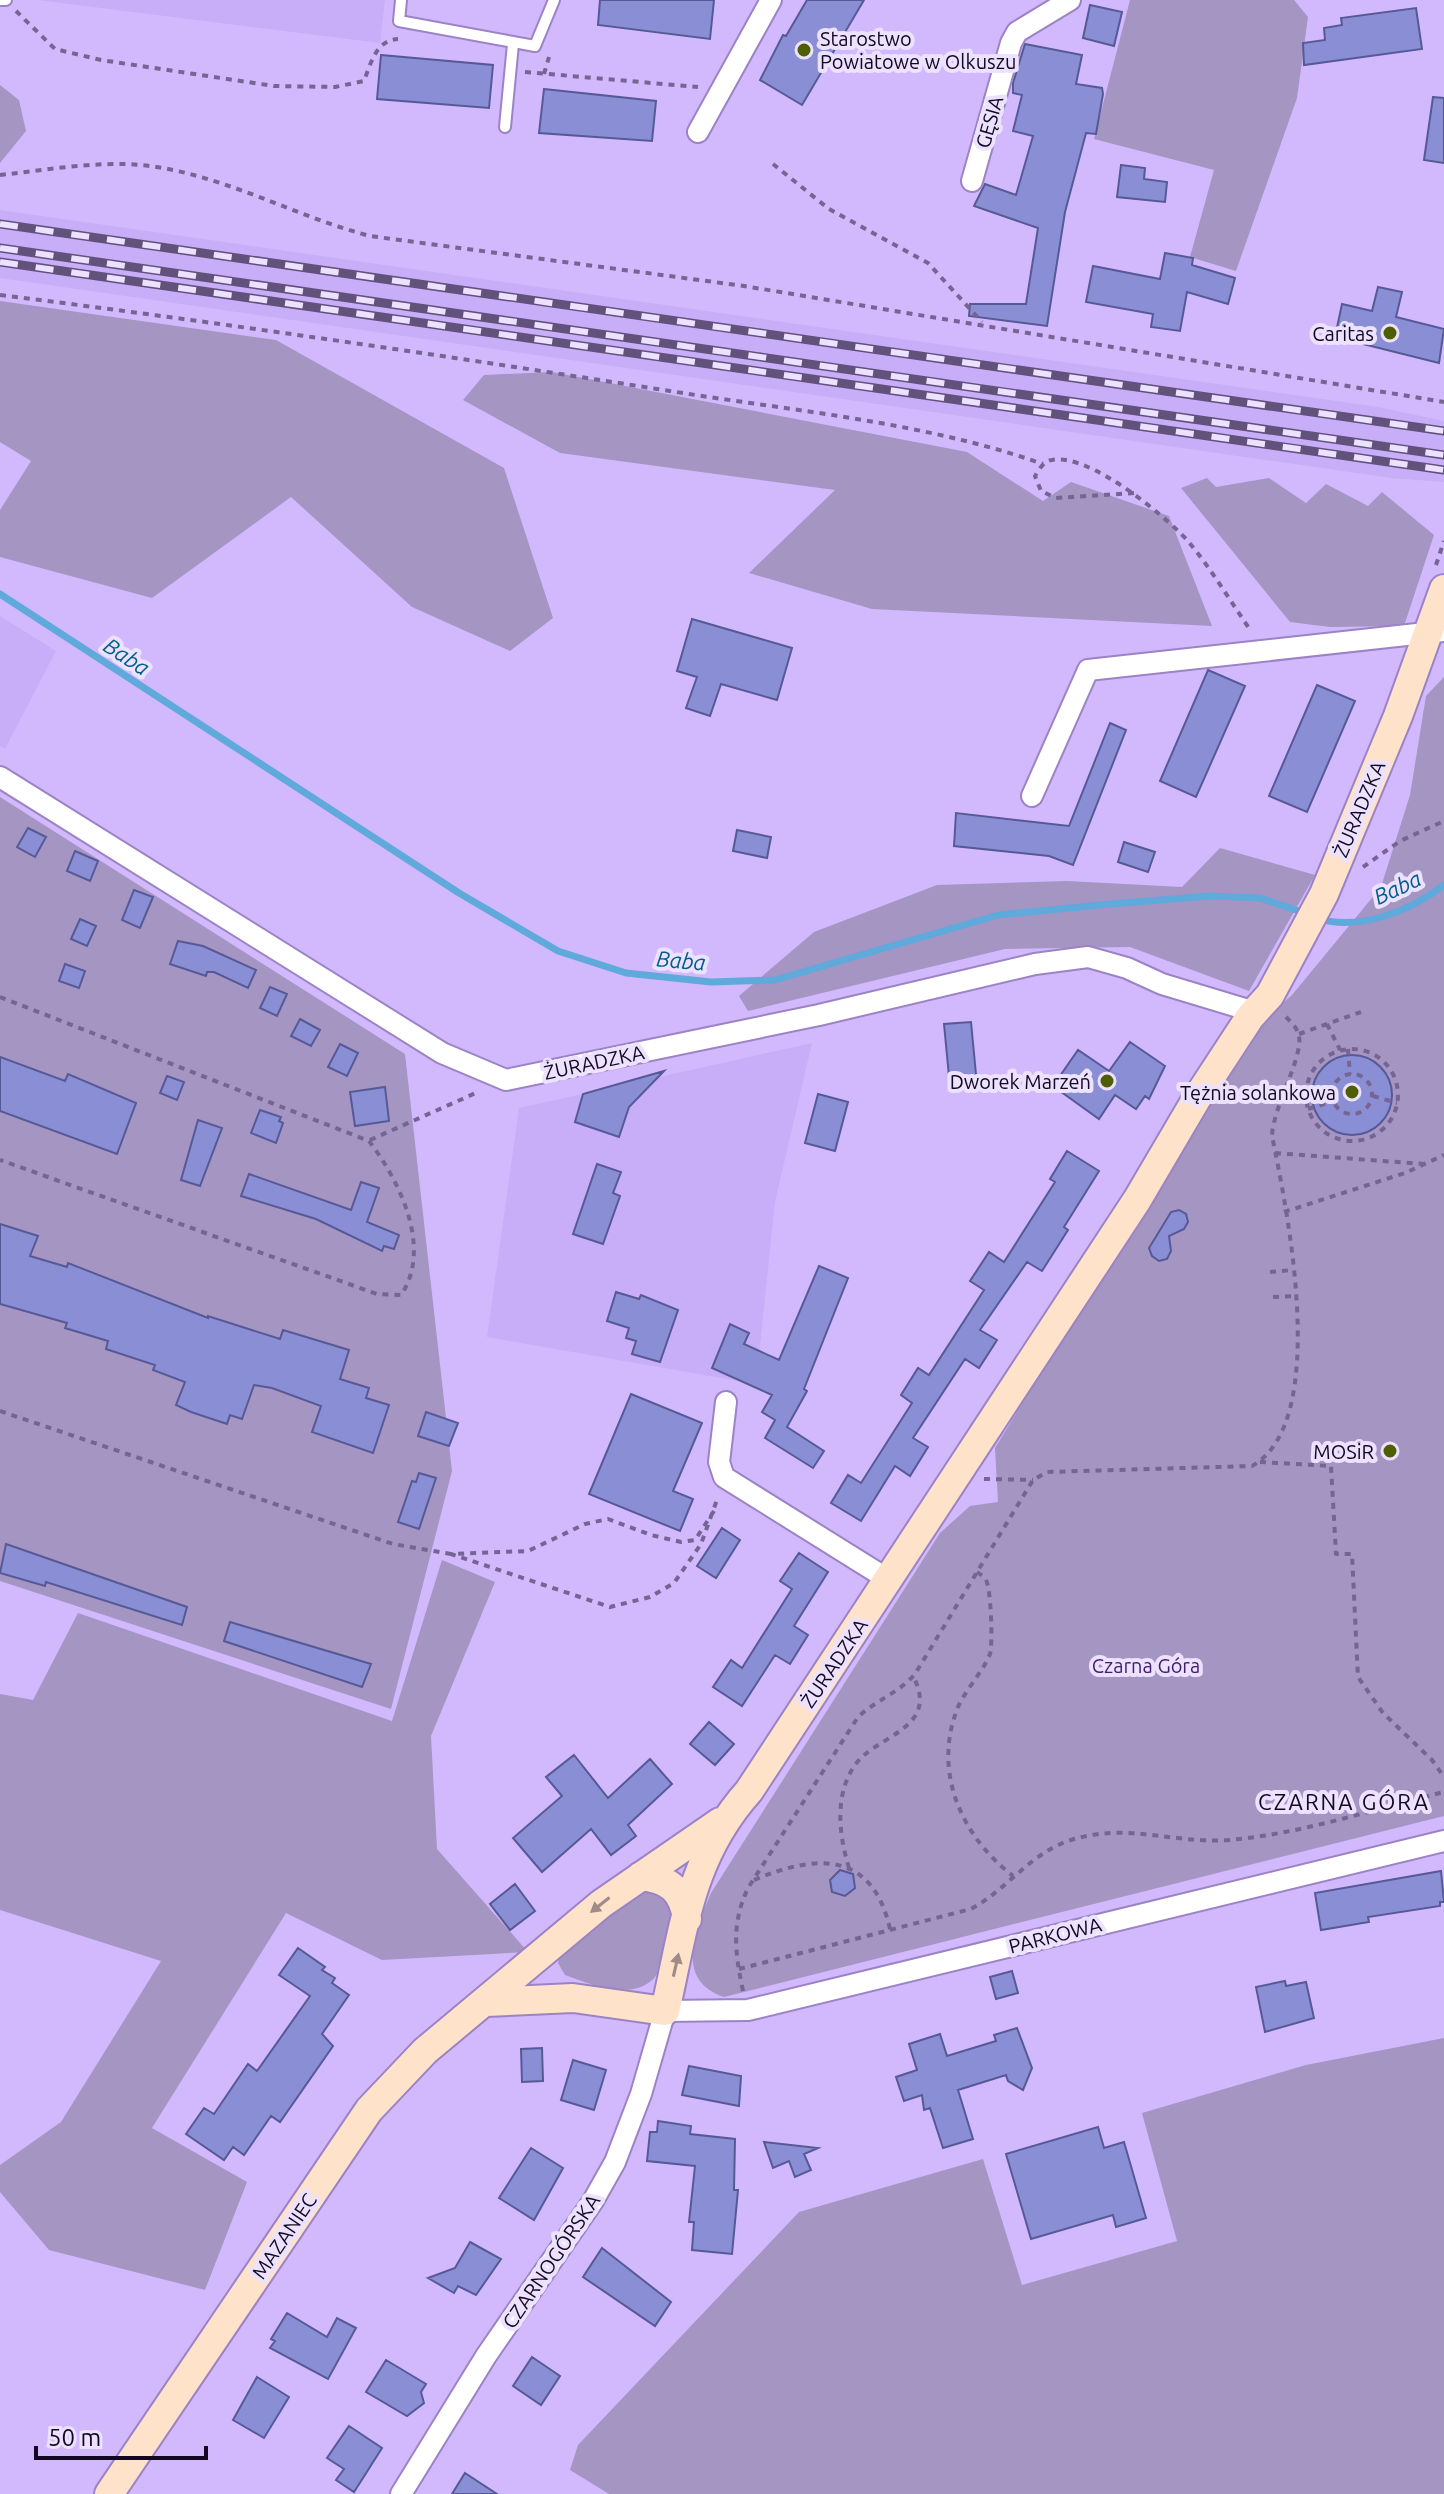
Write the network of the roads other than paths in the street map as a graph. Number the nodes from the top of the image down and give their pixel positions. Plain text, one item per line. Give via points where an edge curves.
1 (401, 0) edge
2 (554, 0) edge
3 (771, 0) edge
4 (1070, 0) edge
5 (513, 44) junction
6 (505, 127) dead end
7 (698, 132) dead end
8 (972, 181) dead end
9 (1444, 589) edge
10 (1438, 630) edge
11 (0, 777) edge
12 (1032, 796) dead end
13 (1258, 1010) junction
14 (726, 1402) dead end
15 (889, 1580) junction
16 (724, 1819) junction
17 (1444, 1841) edge
18 (641, 1876) junction
19 (687, 1919) junction
20 (562, 1937) junction
21 (573, 1998) junction
22 (486, 2002) junction
23 (665, 2011) junction
24 (109, 2494) edge
25 (401, 2494) edge

1 - 5 lane via 399,21
2 - 5 lane via 535,46
3 - 7 street
4 - 8 street, GĘSIA via 1017,32
5 - 6 lane
9 - 10 street, ŻURADZKA
10 - 12 street via 1088,670
10 - 13 street, ŻURADZKA via 1324,894
11 - 13 street, ŻURADZKA via 442,1053 506,1080 1035,964 1088,957
13 - 15 street, ŻURADZKA
14 - 15 street via 719,1462 724,1477
15 - 16 street, ŻURADZKA via 749,1791
16 - 18 street, MAZANIEC
16 - 19 street via 701,1861
17 - 23 street, PARKOWA via 748,2010
18 - 19 street via 674,1885
18 -> 20 street, MAZANIEC
23 -> 19 street
20 - 21 street via 549,1969 558,1988
20 - 22 street, MAZANIEC
21 - 22 street
21 - 23 street
22 - 24 street, MAZANIEC via 425,2051 369,2110
23 - 25 street, CZARNOGÓRSKA via 615,2162

